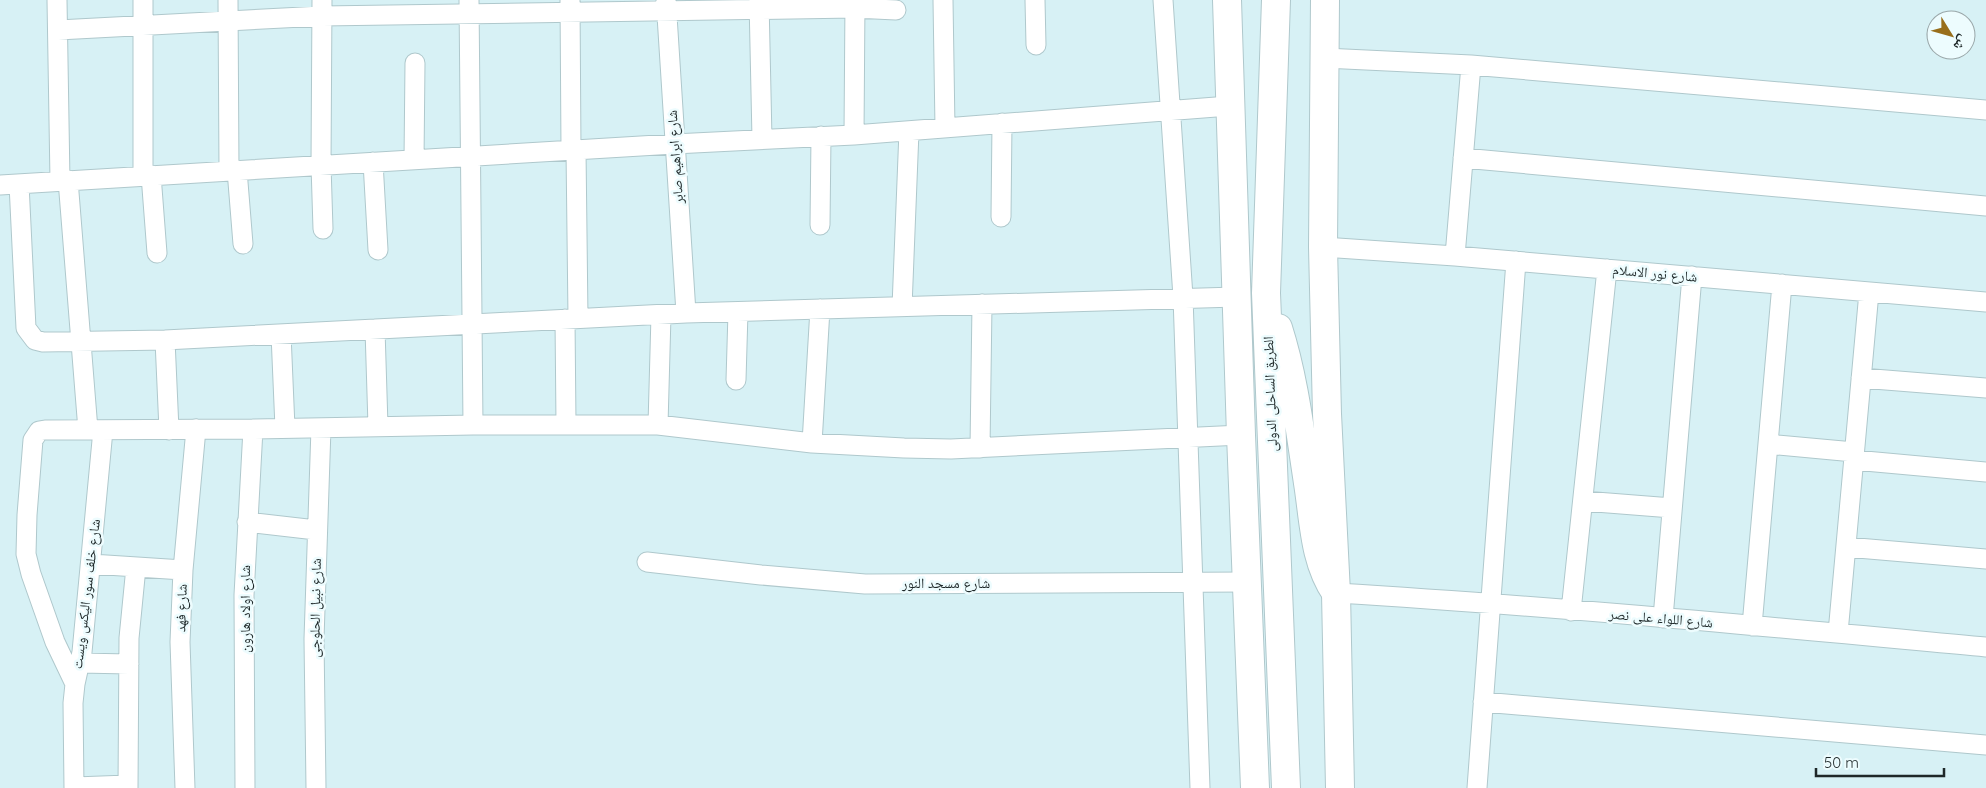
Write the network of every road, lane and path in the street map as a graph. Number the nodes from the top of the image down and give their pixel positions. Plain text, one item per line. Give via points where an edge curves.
1 (57, 0) edge
2 (143, 0) edge
3 (228, 0) edge
4 (943, 0) edge
5 (1035, 0) edge
6 (1163, 0) edge
7 (1227, 0) edge
8 (1276, 0) edge
9 (1326, 0) edge
10 (854, 4) edge
11 (759, 5) edge
12 (667, 6) edge
13 (469, 7) edge
14 (570, 7) edge
15 (322, 8) edge
16 (896, 10) dead end
17 (228, 21) junction
18 (143, 25) junction
19 (58, 30) junction
20 (1036, 44) dead end
21 (1324, 58) junction
22 (415, 63) dead end
23 (1471, 65) junction
24 (1229, 106) junction
25 (1170, 110) junction
26 (1986, 110) edge
27 (1002, 123) junction
28 (945, 128) junction
29 (909, 131) junction
30 (854, 135) junction
31 (821, 136) junction
32 (762, 139) junction
33 (674, 144) junction
34 (574, 150) junction
35 (471, 158) junction
36 (1463, 158) junction
37 (414, 160) junction
38 (373, 162) junction
39 (321, 165) junction
40 (233, 171) junction
41 (147, 176) junction
42 (64, 181) junction
43 (19, 184) junction
44 (0, 185) edge
45 (1986, 206) edge
46 (1001, 217) dead end
47 (820, 225) dead end
48 (323, 229) dead end
49 (243, 244) dead end
50 (1323, 247) junction
51 (378, 250) dead end
52 (157, 253) dead end
53 (1455, 256) junction
54 (1516, 261) junction
55 (1606, 269) junction
56 (1692, 276) junction
57 (1782, 284) junction
58 (1869, 292) junction
59 (1266, 293) junction
60 (1236, 296) junction
61 (1183, 297) junction
62 (1986, 302) edge
63 (982, 304) junction
64 (902, 307) junction
65 (820, 309) junction
66 (738, 312) junction
67 (686, 314) junction
68 (661, 315) junction
69 (571, 319) junction
70 (472, 324) junction
71 (375, 329) junction
72 (281, 334) junction
73 (165, 340) junction
74 (81, 342) junction
75 (1861, 378) junction
76 (736, 380) dead end
77 (1986, 388) edge
78 (473, 424) junction
79 (566, 424) junction
80 (658, 425) junction
81 (378, 426) junction
82 (285, 428) junction
83 (321, 428) junction
84 (196, 429) junction
85 (253, 429) junction
86 (95, 430) junction
87 (169, 430) junction
88 (1241, 435) junction
89 (1189, 437) junction
90 (812, 443) junction
91 (1768, 444) junction
92 (980, 448) junction
93 (1854, 456) junction
94 (1986, 472) edge
95 (1583, 501) junction
96 (1672, 508) junction
97 (247, 522) junction
98 (316, 530) junction
99 (1846, 547) junction
100 (1986, 559) edge
101 (647, 562) dead end
102 (90, 564) junction
103 (136, 567) junction
104 (183, 570) junction
105 (1192, 582) junction
106 (1246, 582) junction
107 (1336, 593) junction
108 (1491, 602) junction
109 (1571, 611) junction
110 (1663, 618) junction
111 (1752, 626) junction
112 (1838, 634) junction
113 (1986, 647) edge
114 (80, 663) junction
115 (129, 664) junction
116 (74, 684) junction
117 (1484, 702) junction
118 (1986, 745) edge
119 (128, 786) edge
120 (74, 788) edge
121 (185, 788) edge
122 (245, 788) edge
123 (316, 788) edge
124 (1200, 788) edge
125 (1255, 788) edge
126 (1286, 788) edge
127 (1340, 788) edge
128 (1477, 788) edge

1 - 19 street, شارع خلف سور اليكس ويست
2 - 18 street
3 - 17 street
4 - 28 street
5 - 20 street
6 - 25 street
7 - 24 main road
8 - 59 main road, الطريق الساحلى الدولى
9 - 21 main road
10 - 11 street
10 - 16 street
10 - 30 street
11 - 12 street
11 - 32 street
12 - 14 street
12 - 33 street, شارع ابراهيم صابر
13 - 14 street
13 - 15 street
13 - 35 street
14 - 34 street
15 - 17 street
15 - 39 street
17 - 18 street
17 - 40 street
18 - 19 street
18 - 41 street
19 - 42 street, شارع خلف سور اليكس ويست
21 - 23 street
21 - 50 main road
22 - 37 street
23 - 26 street
23 - 36 street
24 - 25 street
24 - 60 main road
25 - 27 street
25 - 61 street
27 - 28 street
27 - 46 street
28 - 29 street
29 - 30 street
29 - 64 street
30 - 31 street
31 - 32 street
31 - 47 street
32 - 33 street
33 - 34 street
33 - 67 street, شارع ابراهيم صابر
34 - 35 street
34 - 69 street
35 - 37 street
35 - 70 street
36 - 45 street
36 - 53 street
37 - 38 street
38 - 39 street
38 - 51 street
39 - 40 street
39 - 48 street
40 - 41 street
40 - 49 street
41 - 42 street
41 - 52 street
42 - 43 street
42 - 74 street, شارع خلف سور اليكس ويست
43 - 44 street
43 - 74 street via 26,328 35,340
50 - 53 street, شارع نور الاسلام
50 - 107 main road
53 - 54 street, شارع نور الاسلام
54 - 55 street, شارع نور الاسلام
54 - 108 street
55 - 56 street, شارع نور الاسلام
55 - 95 street
56 - 57 street, شارع نور الاسلام
56 - 96 street
57 - 58 street, شارع نور الاسلام
57 - 91 street
58 - 62 street, شارع نور الاسلام
58 - 75 street
59 - 107 main road via 1294,393 1319,556
59 - 126 main road, الطريق الساحلى الدولى
60 - 61 street
60 - 88 main road
61 - 63 street
61 - 89 street
63 - 64 street
63 - 92 street
64 - 65 street
65 - 66 street
65 - 90 street
66 - 67 street
66 - 76 street
67 - 68 street
68 - 69 street
68 - 80 street
69 - 70 street
69 - 79 street
70 - 71 street
70 - 78 street
71 - 72 street
71 - 81 street
72 - 73 street
72 - 82 street
73 - 74 street
73 - 87 street
74 - 86 street, شارع خلف سور اليكس ويست
75 - 77 street
75 - 93 street
78 - 79 street
78 - 81 street
79 - 80 street
80 - 90 street
81 - 83 street
82 - 83 street
82 - 85 street
83 - 98 street, شارع نبيل الحلوجى
84 - 85 street
84 - 87 street
84 - 104 street, شارع فهد
85 - 97 street, شارع اولاد هارون
86 - 87 street
86 - 102 street, شارع خلف سور اليكس ويست
86 - 116 street via 45,430 39,431 33,440 26,554 55,642
88 - 89 street
88 - 106 main road
89 - 92 street
89 - 105 street
90 - 92 street
91 - 93 street
91 - 111 street
93 - 94 street
93 - 99 street
95 - 96 street
95 - 109 street
96 - 110 street
97 - 98 street
97 - 122 street, شارع اولاد هارون
98 - 123 street, شارع نبيل الحلوجى
99 - 100 street
99 - 112 street
101 - 105 street, شارع مسجد النور via 865,584
102 - 103 street
102 - 114 street, شارع خلف سور اليكس ويست
103 - 104 street
103 - 115 street
104 - 121 street, شارع فهد via 180,681
105 - 106 street, شارع مسجد النور
105 - 124 street
106 - 125 main road
107 - 108 street, شارع اللواء على نصر
107 - 127 main road
108 - 109 street, شارع اللواء على نصر
108 - 117 street
109 - 110 street, شارع اللواء على نصر
110 - 111 street, شارع اللواء على نصر
111 - 112 street, شارع اللواء على نصر
112 - 113 street, شارع اللواء على نصر
114 - 115 street
114 - 116 street, شارع خلف سور اليكس ويست
115 - 119 street
116 - 120 street, شارع خلف سور اليكس ويست
117 - 118 street
117 - 128 street
119 - 120 street

